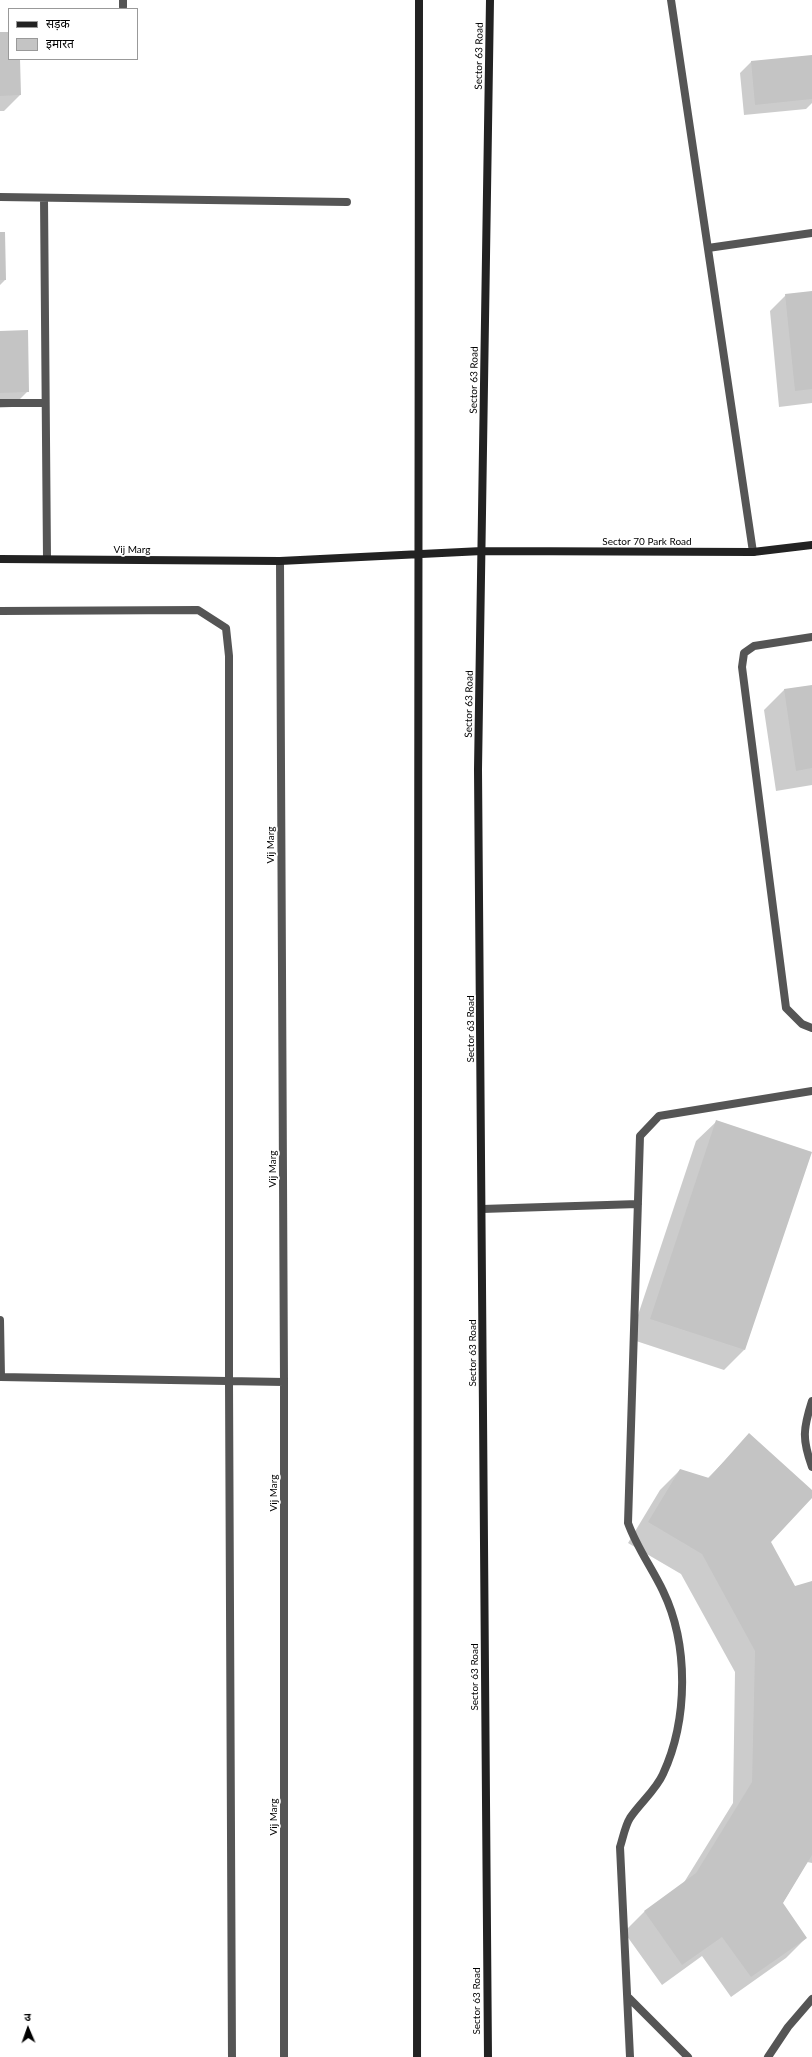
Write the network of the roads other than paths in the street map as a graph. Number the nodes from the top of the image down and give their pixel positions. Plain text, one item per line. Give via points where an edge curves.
1 (418, 0) edge
2 (490, 0) edge
3 (671, 0) edge
4 (0, 197) edge
5 (44, 198) junction
6 (347, 202) dead end
7 (812, 233) edge
8 (708, 248) junction
9 (0, 402) edge
10 (45, 403) junction
11 (812, 545) edge
12 (482, 551) junction
13 (753, 552) junction
14 (418, 554) junction
15 (0, 559) edge
16 (47, 559) junction
17 (280, 561) junction
18 (0, 611) edge
19 (812, 637) edge
20 (812, 1028) edge
21 (812, 1091) edge
22 (638, 1204) junction
23 (482, 1209) junction
24 (0, 1320) edge
25 (0, 1377) edge
26 (229, 1382) junction
27 (284, 1382) junction
28 (812, 1401) edge
29 (812, 1467) edge
30 (629, 1998) junction
31 (812, 1999) edge
32 (232, 2057) edge
33 (284, 2057) edge
34 (417, 2057) edge
35 (488, 2057) edge
36 (630, 2057) edge
37 (688, 2057) edge
38 (768, 2057) edge

1 - 14 street
2 - 12 street, Sector 63 Road
3 - 8 street
4 - 5 street
5 - 6 street
5 - 10 street
7 - 8 street
8 - 13 street
9 - 10 street
10 - 16 street
11 - 13 street, Sector 70 Park Road
12 - 13 street, Sector 70 Park Road
12 - 14 street, Sector 70 Park Road
12 - 23 street, Sector 63 Road via 478,769
14 - 17 street, Sector 70 Park Road
14 - 34 street
15 - 16 street, Vij Marg
16 - 17 street, Vij Marg
17 - 27 street, Vij Marg
18 - 26 street via 198,610 226,628 229,656
19 - 20 street via 754,646 744,653 742,667 786,1008 802,1024
21 - 22 street via 659,1116 640,1136
22 - 23 street
22 - 30 street via 628,1524 634,1542 664,1591 677,1632 683,1663 678,1730 663,1776 629,1819 620,1847
23 - 35 street, Sector 63 Road
24 - 25 street
25 - 26 street
26 - 27 street
26 - 32 street
27 - 33 street, Vij Marg
28 - 29 street via 805,1423 805,1446
30 - 36 street
30 - 37 street
31 - 38 street via 788,2027

